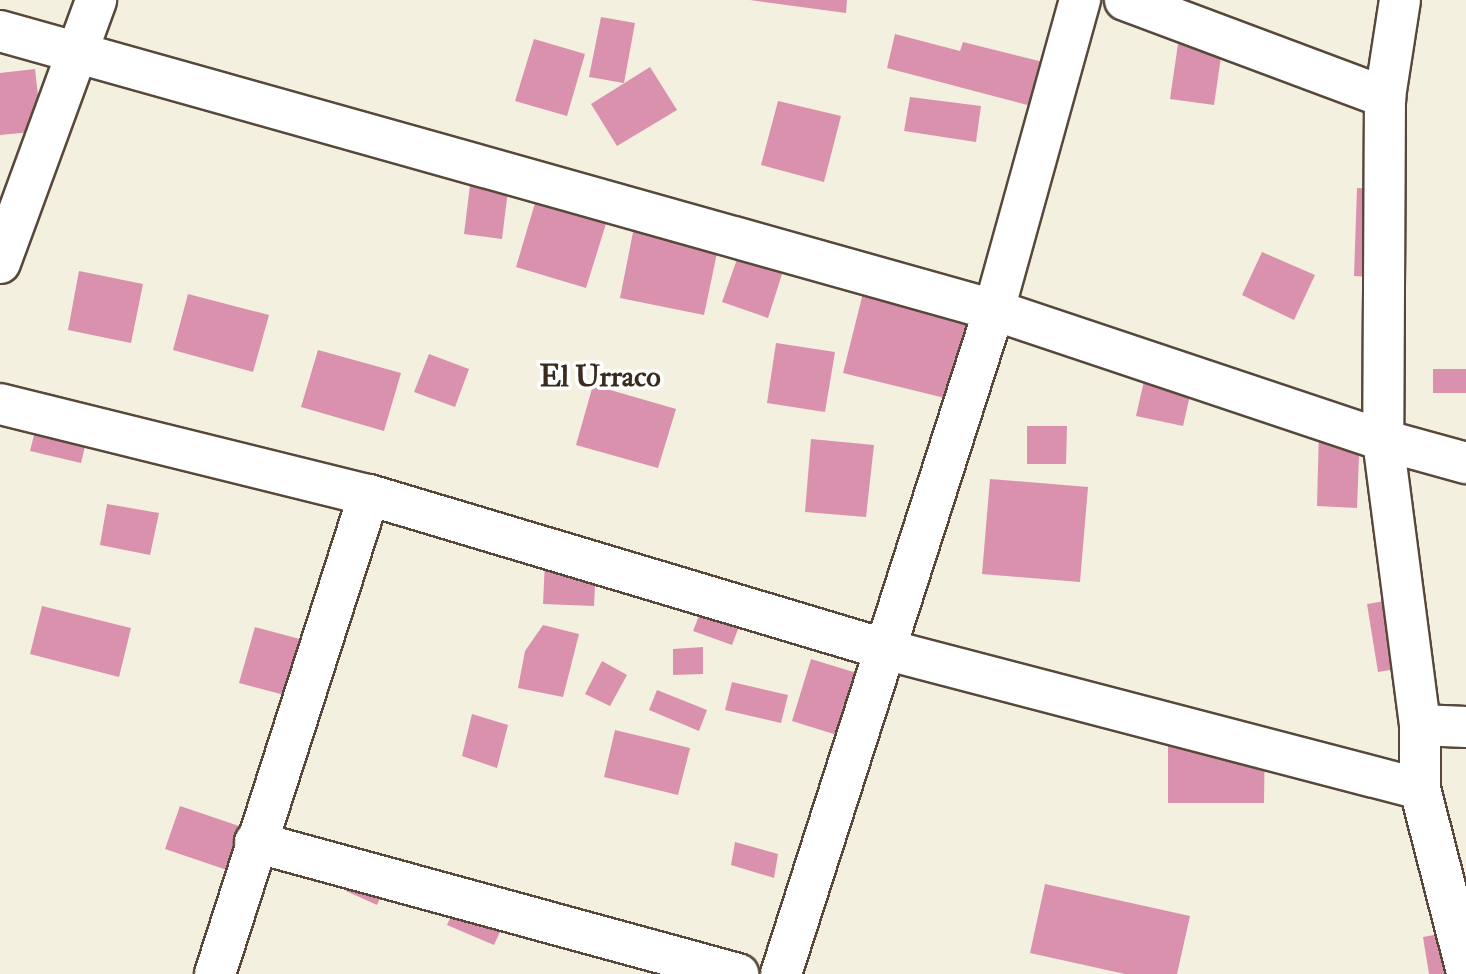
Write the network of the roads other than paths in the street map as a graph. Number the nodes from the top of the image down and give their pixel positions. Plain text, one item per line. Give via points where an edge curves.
1 (96, 0) edge
2 (1080, 0) edge
3 (1125, 0) edge
4 (1400, 0) edge
5 (0, 31) edge
6 (78, 55) junction
7 (1385, 97) junction
8 (0, 263) edge
9 (994, 310) junction
10 (0, 404) edge
11 (1383, 440) junction
12 (1466, 463) edge
13 (369, 495) junction
14 (884, 649) junction
15 (1420, 725) junction
16 (1466, 727) edge
17 (1420, 789) junction
18 (255, 842) junction
19 (1466, 968) edge
20 (215, 974) edge
21 (738, 974) edge
22 (781, 974) edge

1 - 6 street
2 - 9 street
3 - 7 street
4 - 7 street
5 - 6 street
6 - 8 street
6 - 9 street
7 - 11 street
9 - 11 street
9 - 14 street
10 - 13 street
11 - 12 street
11 - 15 street
13 - 14 street
13 - 18 street
14 - 17 street
14 - 22 street
15 - 16 street
15 - 17 street
17 - 19 street
18 - 20 street
18 - 21 street

